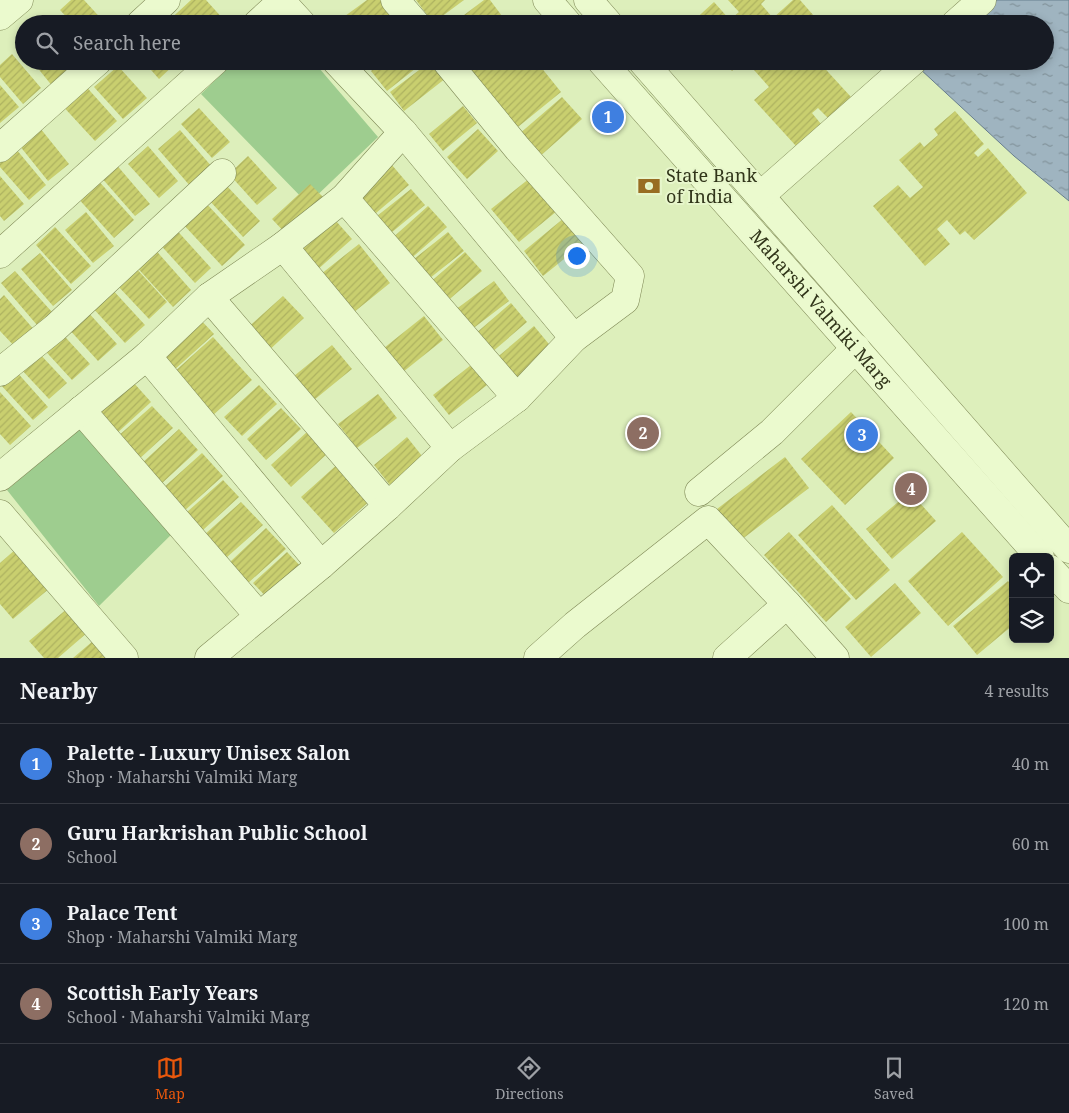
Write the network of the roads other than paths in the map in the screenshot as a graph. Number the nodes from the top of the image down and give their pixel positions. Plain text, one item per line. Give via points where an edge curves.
1 (19, 0) edge
2 (166, 0) edge
3 (395, 0) edge
4 (546, 0) edge
5 (588, 0) edge
6 (982, 0) edge
7 (280, 1) edge
8 (150, 15) edge
9 (266, 15) edge
10 (293, 15) edge
11 (408, 15) edge
12 (560, 15) edge
13 (601, 15) edge
14 (965, 15) edge
15 (0, 16) edge
16 (88, 70) edge
17 (205, 70) edge
18 (344, 70) edge
19 (453, 70) edge
20 (609, 70) edge
21 (650, 70) edge
22 (902, 70) edge
23 (403, 132) junction
24 (0, 148) edge
25 (222, 173) dead end
26 (760, 196) junction
27 (344, 198) junction
28 (283, 246) junction
29 (0, 254) edge
30 (209, 297) junction
31 (574, 338) junction
32 (856, 348) junction
33 (147, 356) junction
34 (0, 372) edge
35 (517, 398) junction
36 (81, 410) junction
37 (450, 448) junction
38 (0, 477) edge
39 (700, 492) dead end
40 (388, 506) junction
41 (0, 514) edge
42 (1069, 549) edge
43 (1036, 553) edge
44 (321, 565) junction
45 (1054, 572) edge
46 (1069, 589) edge
47 (787, 604) junction
48 (259, 616) junction
49 (124, 658) edge
50 (209, 658) edge
51 (538, 658) edge
52 (727, 658) edge
53 (835, 658) edge

1 - 15 street
2 - 8 street
3 - 11 street
4 - 12 street
5 - 13 street
6 - 14 street
7 - 9 street
7 - 10 street
16 - 24 street
17 - 29 street
18 - 23 street
19 - 31 street via 518,150 630,276 625,300
20 - 32 street, Maharshi Valmiki Marg
21 - 26 street, Maharshi Valmiki Marg
22 - 26 street
23 - 27 street
23 - 31 street
25 - 34 street via 55,328
26 - 42 street, Maharshi Valmiki Marg
27 - 28 street
27 - 35 street
28 - 30 street
28 - 37 street
30 - 33 street
30 - 40 street
31 - 35 street
32 - 39 street via 772,432
32 - 43 street, Maharshi Valmiki Marg
33 - 36 street
33 - 44 street
35 - 37 street
36 - 38 street
36 - 48 street
37 - 40 street
40 - 44 street
41 - 49 street
44 - 48 street
45 - 46 street
47 - 51 street via 708,520
47 - 52 street
47 - 53 street
48 - 50 street

